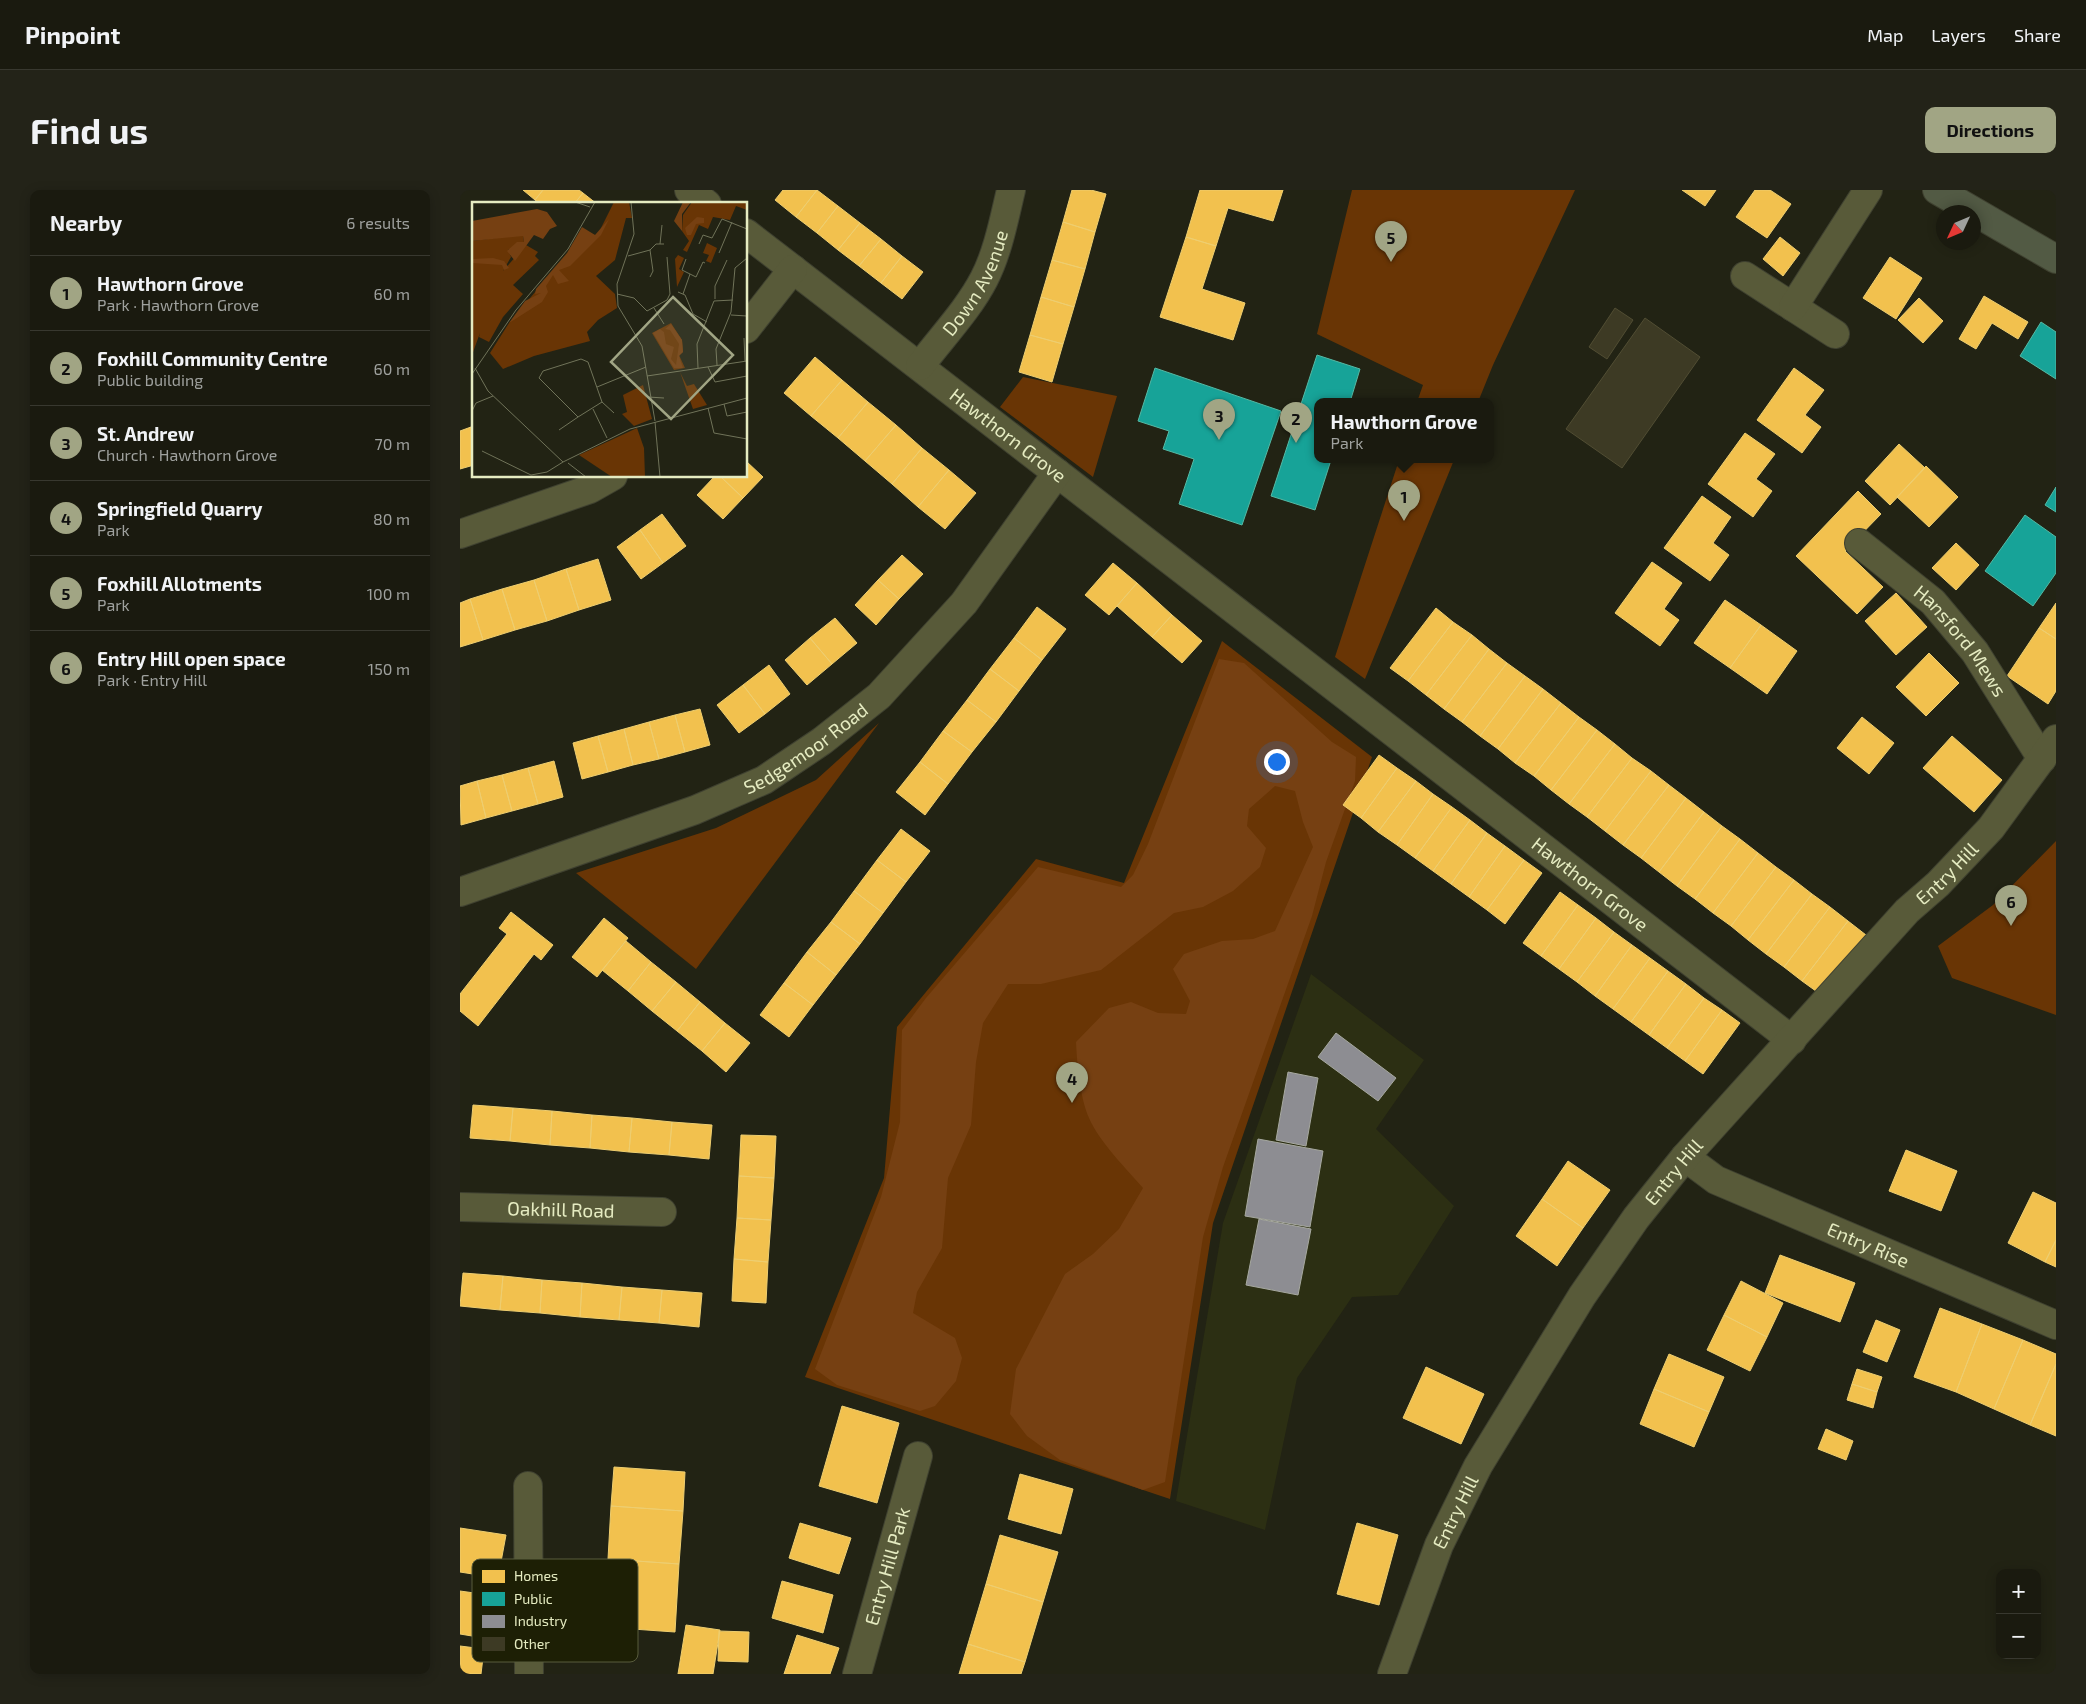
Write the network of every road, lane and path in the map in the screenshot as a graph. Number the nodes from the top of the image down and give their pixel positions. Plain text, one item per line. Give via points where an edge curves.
1 (689, 190) edge
2 (1011, 190) edge
3 (1868, 190) edge
4 (1937, 190) edge
5 (704, 202) edge
6 (748, 234) edge
7 (2056, 259) edge
8 (793, 268) junction
9 (1745, 276) dead end
10 (1793, 307) junction
11 (748, 326) edge
12 (1835, 334) dead end
13 (920, 366) junction
14 (1057, 473) junction
15 (610, 478) edge
16 (460, 534) edge
17 (1859, 543) dead end
18 (2049, 749) edge
19 (460, 892) edge
20 (1792, 1040) junction
21 (1684, 1157) junction
22 (460, 1207) edge
23 (662, 1212) dead end
24 (2056, 1325) edge
25 (918, 1456) dead end
26 (528, 1486) dead end
27 (528, 1559) edge
28 (857, 1674) edge
29 (1392, 1674) edge

1 - 5 street
2 - 13 street, Down Avenue via 1002,228 984,278
3 - 10 street
4 - 7 main road
6 - 8 street, Hawthorn Grove
8 - 11 street
8 - 13 street, Hawthorn Grove
9 - 10 street
10 - 12 street
13 - 14 street, Hawthorn Grove
14 - 19 street, Sedgemoor Road via 964,603 879,696 822,741 764,780 695,810
14 - 20 street, Hawthorn Grove
15 - 16 street via 590,490
17 - 18 street, Hansford Mews via 1933,602
18 - 20 street, Entry Hill via 1991,828 1938,884 1907,911
20 - 21 street, Entry Hill
21 - 24 street, Entry Rise via 1716,1180
21 - 29 street, Entry Hill via 1636,1218 1582,1296 1478,1466 1439,1545
22 - 23 street, Oakhill Road
25 - 28 street, Entry Hill Park
26 - 27 street

